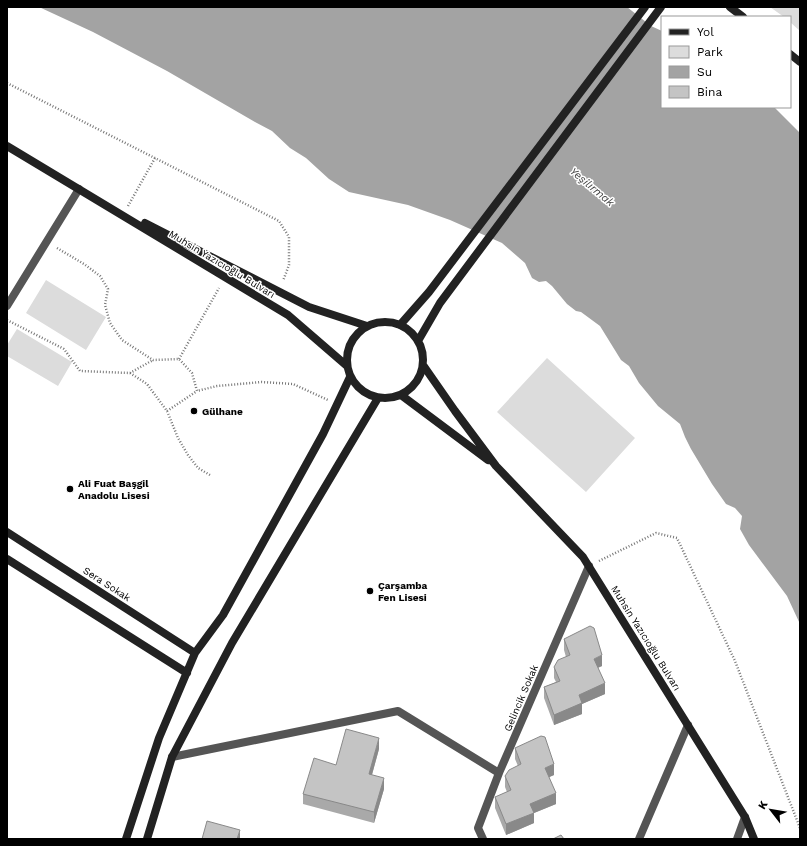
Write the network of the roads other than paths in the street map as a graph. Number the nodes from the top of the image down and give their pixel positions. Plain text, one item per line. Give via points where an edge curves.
1 (645, 7) edge
2 (661, 7) edge
3 (730, 7) edge
4 (742, 16) edge
5 (791, 55) edge
6 (800, 62) edge
7 (7, 146) edge
8 (79, 188) junction
9 (7, 306) edge
10 (400, 325) junction
11 (366, 326) junction
12 (418, 341) junction
13 (423, 365) junction
14 (347, 366) junction
15 (350, 377) junction
16 (401, 395) junction
17 (378, 398) junction
18 (496, 466) junction
19 (7, 532) edge
20 (7, 559) edge
21 (589, 566) junction
22 (196, 653) junction
23 (188, 673) junction
24 (688, 725) junction
25 (172, 757) junction
26 (499, 773) junction
27 (745, 817) junction
28 (126, 839) edge
29 (147, 839) edge
30 (483, 839) edge
31 (639, 839) edge
32 (736, 839) edge
33 (754, 839) edge

1 - 10 main road via 429,292
2 - 12 main road via 440,303
3 - 4 main road
5 - 6 main road
7 - 8 main road, Muhsin Yazıcıoğlu Bulvarı
8 - 9 street
8 - 11 main road, Muhsin Yazıcıoğlu Bulvarı via 309,306
8 - 14 main road, Muhsin Yazıcıoğlu Bulvarı via 288,315
10 - 11 main road via 378,322
10 - 12 main road via 410,331
11 - 14 main road via 350,343
12 - 13 main road
13 - 16 main road via 412,387
13 - 18 main road, Muhsin Yazıcıoğlu Bulvarı
14 - 15 main road
15 - 17 main road via 357,387
15 - 22 main road via 323,434 223,615
16 - 17 main road
16 - 18 main road, Muhsin Yazıcıoğlu Bulvarı
17 - 25 main road via 232,643
18 - 21 main road, Muhsin Yazıcıoğlu Bulvarı
19 - 22 main road, Sera Sokak
20 - 23 main road
21 - 24 main road, Muhsin Yazıcıoğlu Bulvarı
21 - 26 street, Gelincik Sokak
22 - 23 main road
23 - 28 main road via 159,738
24 - 27 main road, Muhsin Yazıcıoğlu Bulvarı
24 - 31 street
25 - 26 street via 398,711
25 - 29 main road
26 - 30 street, Gelincik Sokak via 478,828
27 - 32 street
27 - 33 main road, Muhsin Yazıcıoğlu Bulvarı

